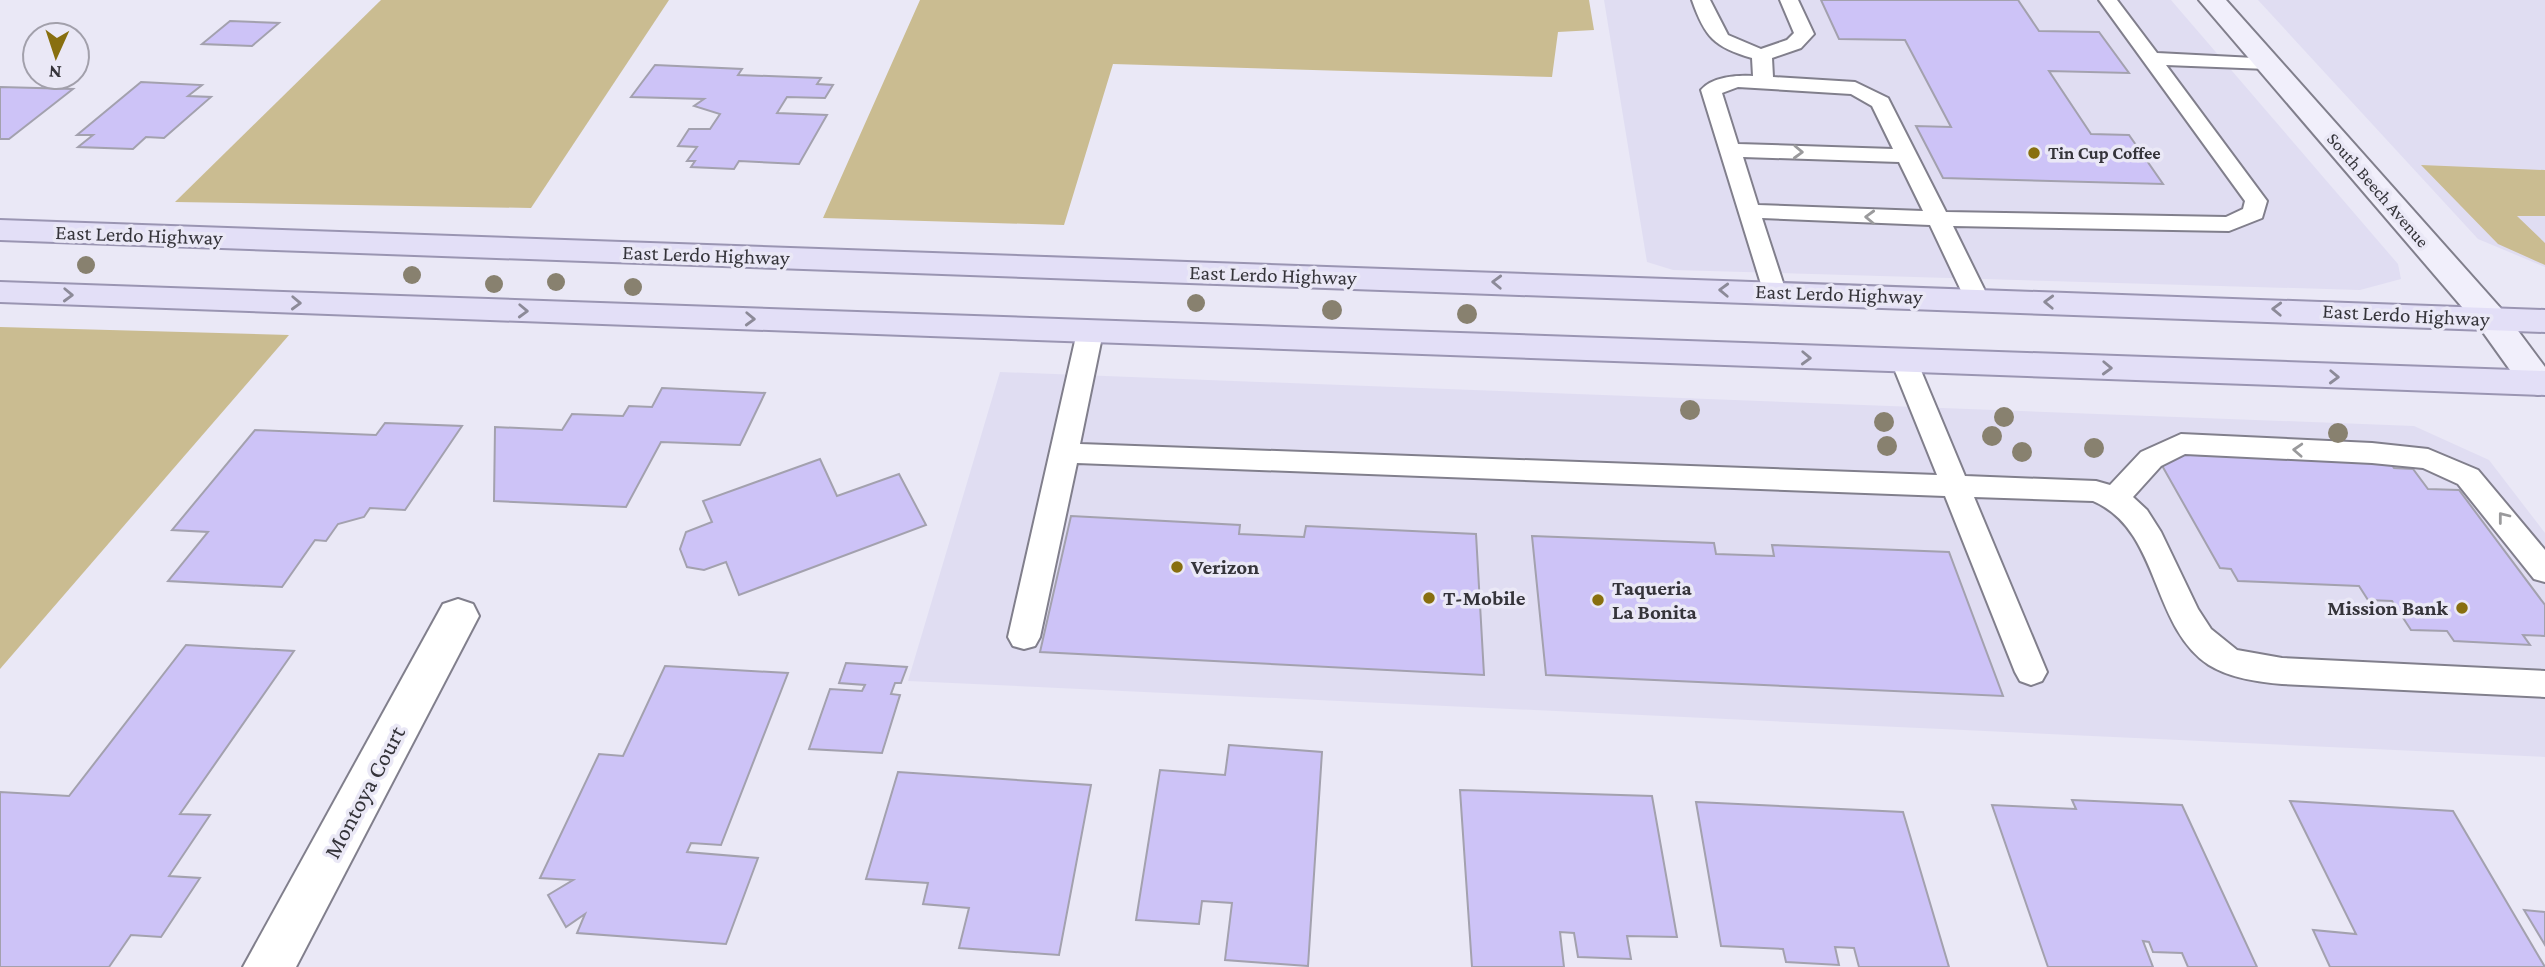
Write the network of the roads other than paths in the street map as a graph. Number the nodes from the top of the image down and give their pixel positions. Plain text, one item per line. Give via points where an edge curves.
1 (1701, 0) edge
2 (1789, 0) edge
3 (2108, 0) edge
4 (2212, 0) edge
5 (1762, 55) junction
6 (2151, 59) junction
7 (2267, 63) junction
8 (1763, 82) junction
9 (1730, 150) junction
10 (1908, 156) junction
11 (1749, 211) junction
12 (1939, 219) junction
13 (0, 230) edge
14 (0, 292) edge
15 (1774, 292) junction
16 (1977, 299) junction
17 (2492, 320) junction
18 (2545, 321) edge
19 (1090, 332) junction
20 (1904, 361) junction
21 (2542, 383) edge
22 (1065, 453) junction
23 (1955, 486) junction
24 (2116, 497) junction
25 (2545, 571) edge
26 (458, 616) dead end
27 (1024, 637) dead end
28 (2031, 672) dead end
29 (2545, 684) edge
30 (269, 967) edge

1 - 5 lane via 1712,32 1729,46
2 - 5 lane via 1804,34 1794,44
3 - 6 lane
4 - 7 main road, South Beech Avenue
5 - 8 lane
6 - 7 lane
6 - 12 lane via 2256,201 2254,214 2229,224
7 - 17 main road, South Beech Avenue
8 - 9 lane via 1735,81 1711,90
8 - 10 lane via 1856,88 1881,102
9 -> 10 lane
9 - 11 lane
10 - 12 lane
12 -> 11 lane
11 - 15 lane
12 - 16 lane
15 -> 13 main road, East Lerdo Highway
14 -> 19 main road
15 - 16 main road, East Lerdo Highway
17 -> 16 main road, East Lerdo Highway
17 - 18 main road, East Lerdo Highway
17 - 21 main road, South Beech Avenue
19 -> 20 main road
19 - 22 lane
20 -> 21 main road
20 - 23 lane
22 - 23 lane
22 - 27 lane
23 - 24 lane via 2096,491
23 - 28 lane
25 -> 24 lane via 2468,477 2428,459 2181,444 2151,459
24 - 29 lane via 2133,510 2196,632 2220,655 2240,664 2282,671
26 - 30 street, Montoya Court

